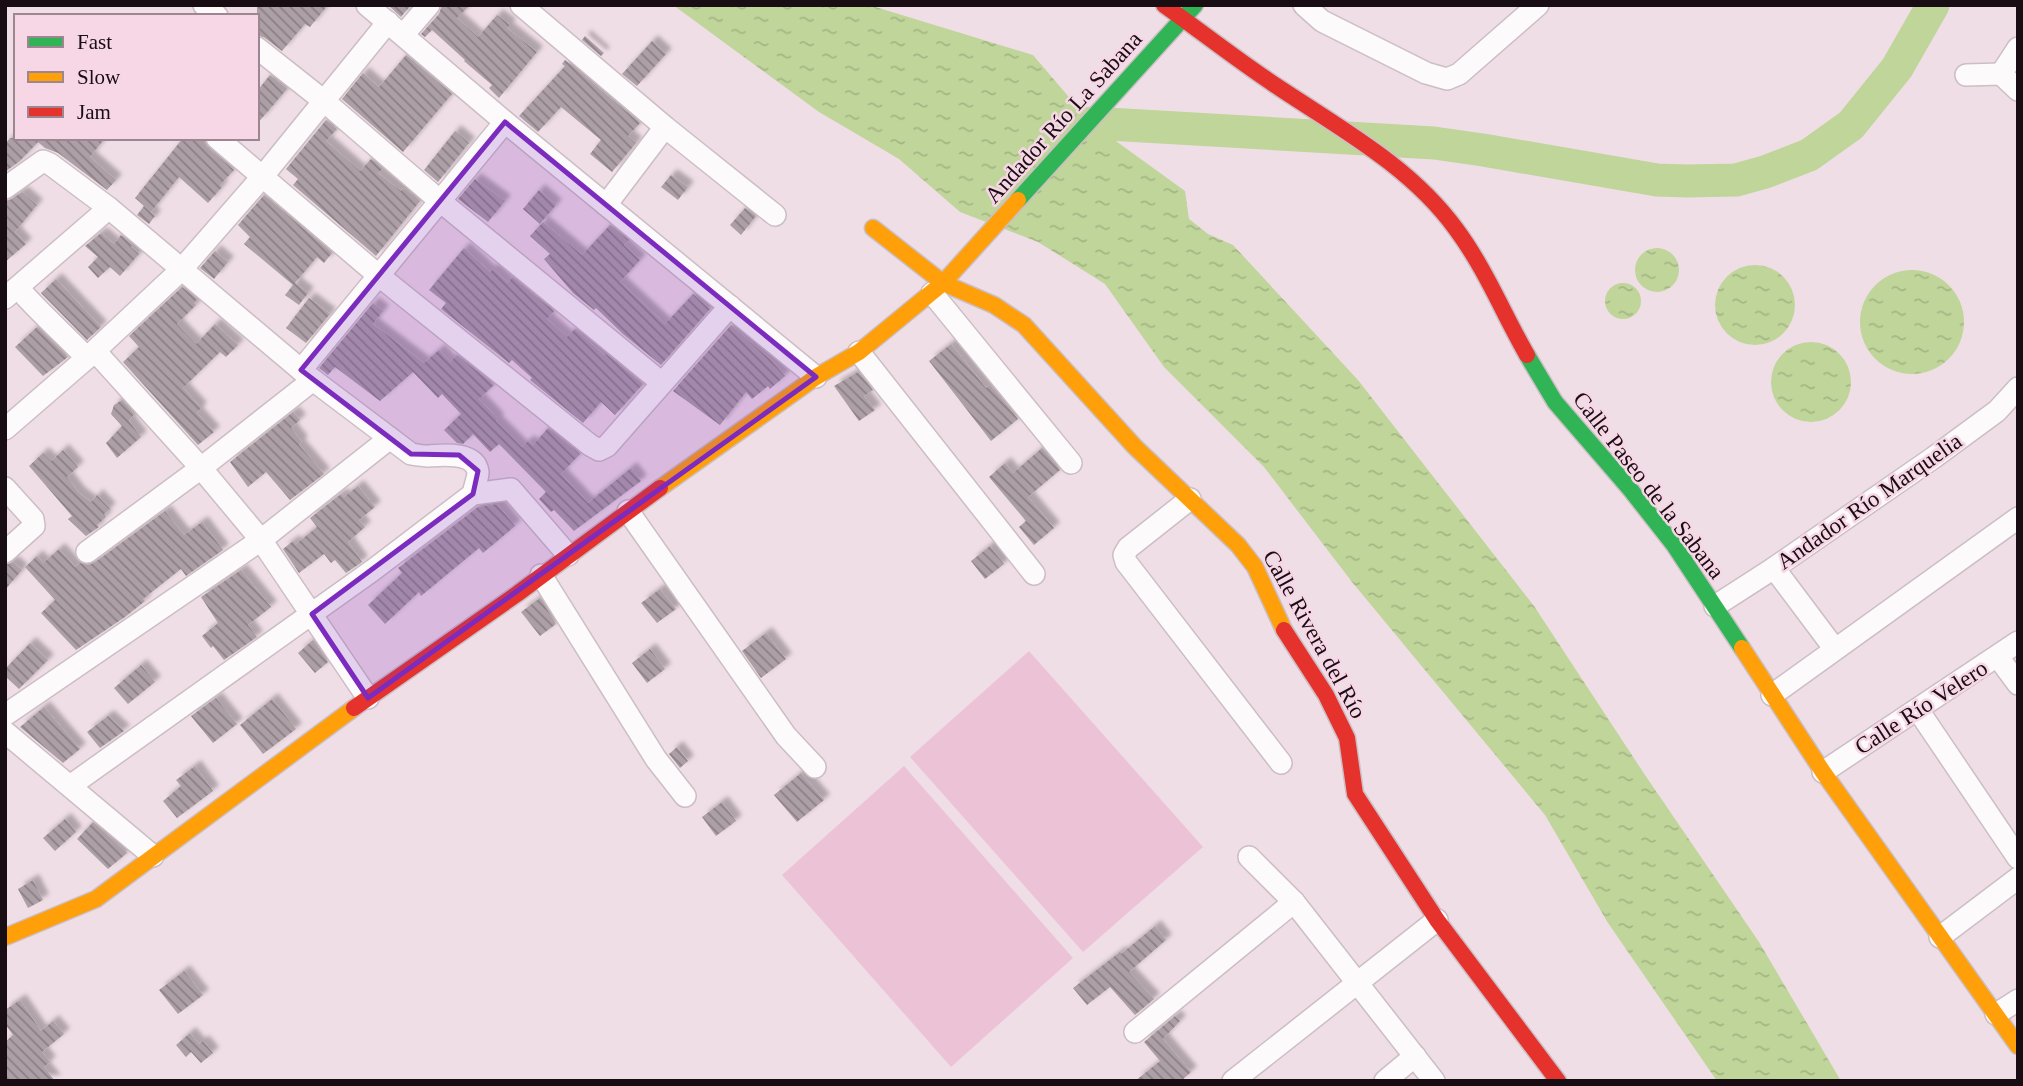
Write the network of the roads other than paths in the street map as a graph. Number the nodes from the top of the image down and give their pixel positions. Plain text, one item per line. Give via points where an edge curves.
1 (368, 5) edge
2 (429, 5) edge
3 (521, 5) edge
4 (1164, 5) edge
5 (1195, 5) edge
6 (1304, 5) edge
7 (1538, 5) edge
8 (1182, 18) junction
9 (396, 28) junction
10 (2018, 48) edge
11 (259, 50) edge
12 (2001, 74) junction
13 (1966, 75) dead end
14 (2018, 90) edge
15 (324, 101) junction
16 (505, 122) junction
17 (665, 127) junction
18 (219, 140) edge
19 (263, 176) junction
20 (5, 188) edge
21 (440, 201) junction
22 (606, 205) junction
23 (108, 208) junction
24 (775, 215) dead end
25 (873, 228) dead end
26 (181, 270) junction
27 (379, 275) junction
28 (937, 288) junction
29 (12, 293) edge
30 (730, 306) junction
31 (859, 352) junction
32 (91, 355) junction
33 (307, 375) junction
34 (816, 377) junction
35 (662, 383) junction
36 (2018, 388) edge
37 (5, 429) edge
38 (390, 438) junction
39 (1071, 463) dead end
40 (201, 468) junction
41 (5, 488) edge
42 (473, 494) junction
43 (1190, 499) junction
44 (628, 511) junction
45 (2016, 522) edge
46 (261, 540) junction
47 (5, 552) edge
48 (87, 552) dead end
49 (568, 555) junction
50 (1774, 568) junction
51 (1034, 574) dead end
52 (541, 575) junction
53 (1715, 606) junction
54 (312, 614) junction
55 (2018, 642) edge
56 (1834, 648) junction
57 (1998, 657) junction
58 (2018, 684) edge
59 (1772, 695) junction
60 (368, 698) junction
61 (1918, 710) junction
62 (5, 715) edge
63 (5, 732) edge
64 (1281, 763) dead end
65 (815, 767) dead end
66 (1823, 772) junction
67 (70, 786) junction
68 (685, 796) dead end
69 (153, 856) junction
70 (1249, 857) dead end
71 (2018, 858) edge
72 (2018, 878) edge
73 (1294, 902) junction
74 (1437, 920) junction
75 (5, 937) edge
76 (1940, 937) junction
77 (1358, 984) junction
78 (2018, 1000) edge
79 (1996, 1014) junction
80 (1135, 1032) dead end
81 (2018, 1046) edge
82 (1415, 1056) junction
83 (1552, 1079) edge
84 (1233, 1081) edge
85 (1385, 1081) edge
86 (1434, 1081) edge

1 - 9 street
2 - 9 street
3 - 17 street
4 - 8 street, Calle Paseo de la Sabana
5 - 8 street, Andador Río La Sabana
6 - 7 street via 1322,22 1447,79 1460,74
8 - 28 street, Andador Río La Sabana
8 - 53 street, Calle Paseo de la Sabana via 1380,155 1425,192 1457,228 1487,276 1555,402 1667,536
9 - 15 street
9 - 16 street
10 - 12 street
11 - 15 street
12 - 13 street
12 - 14 street
15 - 19 street
15 - 21 street
16 - 21 street
16 - 22 street
17 - 22 street
17 - 24 street
18 - 19 street
19 - 26 street
19 - 27 street
20 - 23 street via 43,161
21 - 27 street
21 - 35 street
22 - 30 street
23 - 26 street
23 - 29 street
25 - 28 street, Calle Rivera del Río
26 - 32 street
26 - 33 street
27 - 33 street
27 - 35 street via 599,450
28 - 31 street, Andador Río La Sabana
28 - 39 street
28 - 43 street, Calle Rivera del Río via 994,305 1024,325 1135,447
29 - 32 street
30 - 34 street
30 - 35 street
31 - 34 street, Andador Río La Sabana
31 - 51 street
32 - 37 street
32 - 40 street
33 - 38 street
33 - 40 street
34 - 44 street, Andador Río La Sabana
36 - 50 street, Andador Río Marquelia via 1997,411
38 - 42 street via 411,454 459,455 474,463 478,471
38 - 46 street
40 - 46 street
40 - 48 street
41 - 47 street via 34,526
42 - 49 street via 511,489
42 - 54 street
43 - 64 street via 1128,548 1126,562
43 - 74 street, Calle Rivera del Río via 1255,567 1284,629 1347,738 1355,794
44 - 49 street, Andador Río La Sabana
44 - 65 street via 786,736
45 - 56 street
46 - 54 street
46 - 62 street
49 - 52 street, Andador Río La Sabana
50 - 53 street, Andador Río Marquelia
50 - 56 street
52 - 60 street, Andador Río La Sabana
52 - 68 street via 656,759
53 - 59 street, Calle Paseo de la Sabana
54 - 60 street
54 - 67 street
55 - 57 street, Calle Río Velero
56 - 59 street
57 - 58 street
57 - 61 street, Calle Río Velero
59 - 66 street, Calle Paseo de la Sabana
60 - 69 street, Andador Río La Sabana
61 - 66 street, Calle Río Velero
61 - 71 street
63 - 67 street
66 - 76 street, Calle Paseo de la Sabana
67 - 69 street
69 - 75 street, Andador Río La Sabana via 96,899
70 - 73 street
72 - 76 street
73 - 77 street
73 - 80 street
74 - 77 street
74 - 83 street, Calle Rivera del Río
76 - 79 street, Calle Paseo de la Sabana
77 - 82 street
77 - 84 street
78 - 79 street
79 - 81 street, Calle Paseo de la Sabana
82 - 85 street
82 - 86 street

